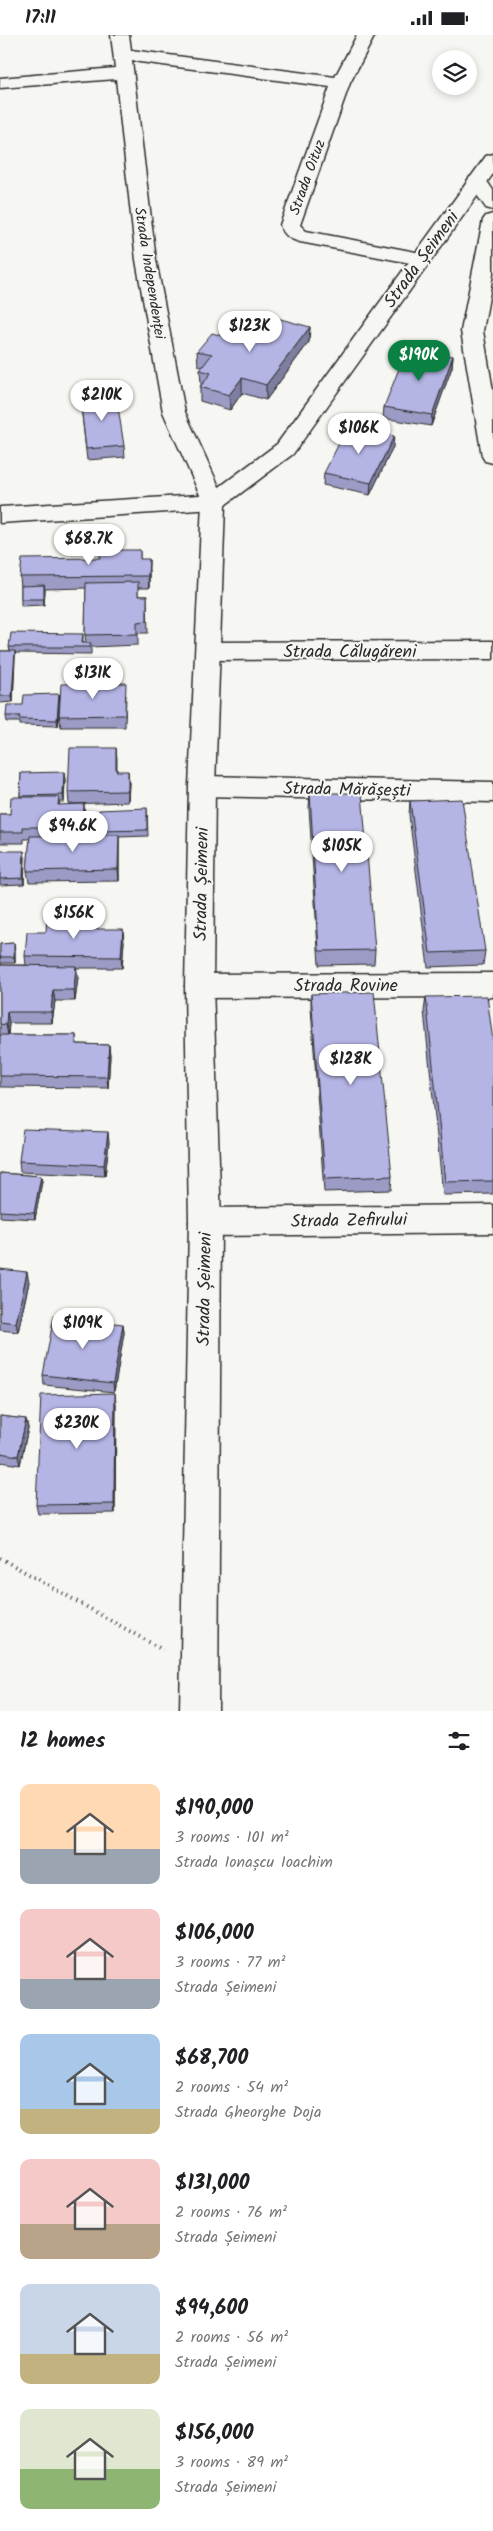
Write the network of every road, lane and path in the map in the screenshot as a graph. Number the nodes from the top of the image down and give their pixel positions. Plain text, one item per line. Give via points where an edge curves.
1 (366, 35) edge
2 (123, 54) edge
3 (0, 83) edge
4 (341, 83) junction
5 (485, 171) edge
6 (493, 204) edge
7 (493, 220) edge
8 (421, 259) junction
9 (493, 456) edge
10 (214, 501) junction
11 (0, 515) edge
12 (493, 650) edge
13 (208, 651) junction
14 (202, 786) junction
15 (493, 792) edge
16 (493, 985) edge
17 (199, 986) junction
18 (493, 1219) edge
19 (205, 1222) junction
20 (0, 1558) edge
21 (200, 1671) junction
22 (199, 1711) edge

1 - 4 street, Strada Oituz
2 - 3 street
2 - 4 street
2 - 10 street, Strada Independenței via 146,260 174,412
4 - 8 street, Strada Oituz via 290,225 293,232
5 - 6 street
5 - 8 street, Strada Șeimeni
7 - 9 street via 472,331
8 - 10 street, Strada Șeimeni via 284,449
10 - 11 street
10 - 13 street, Strada Șeimeni
12 - 13 street, Strada Călugăreni
13 - 14 street, Strada Șeimeni
14 - 15 street, Strada Mărășești
14 - 17 street, Strada Șeimeni
16 - 17 street, Strada Rovine
17 - 19 street, Strada Șeimeni
18 - 19 street, Strada Zefirului
19 - 21 street, Strada Șeimeni
20 - 21 path
21 - 22 street, Strada Șeimeni

